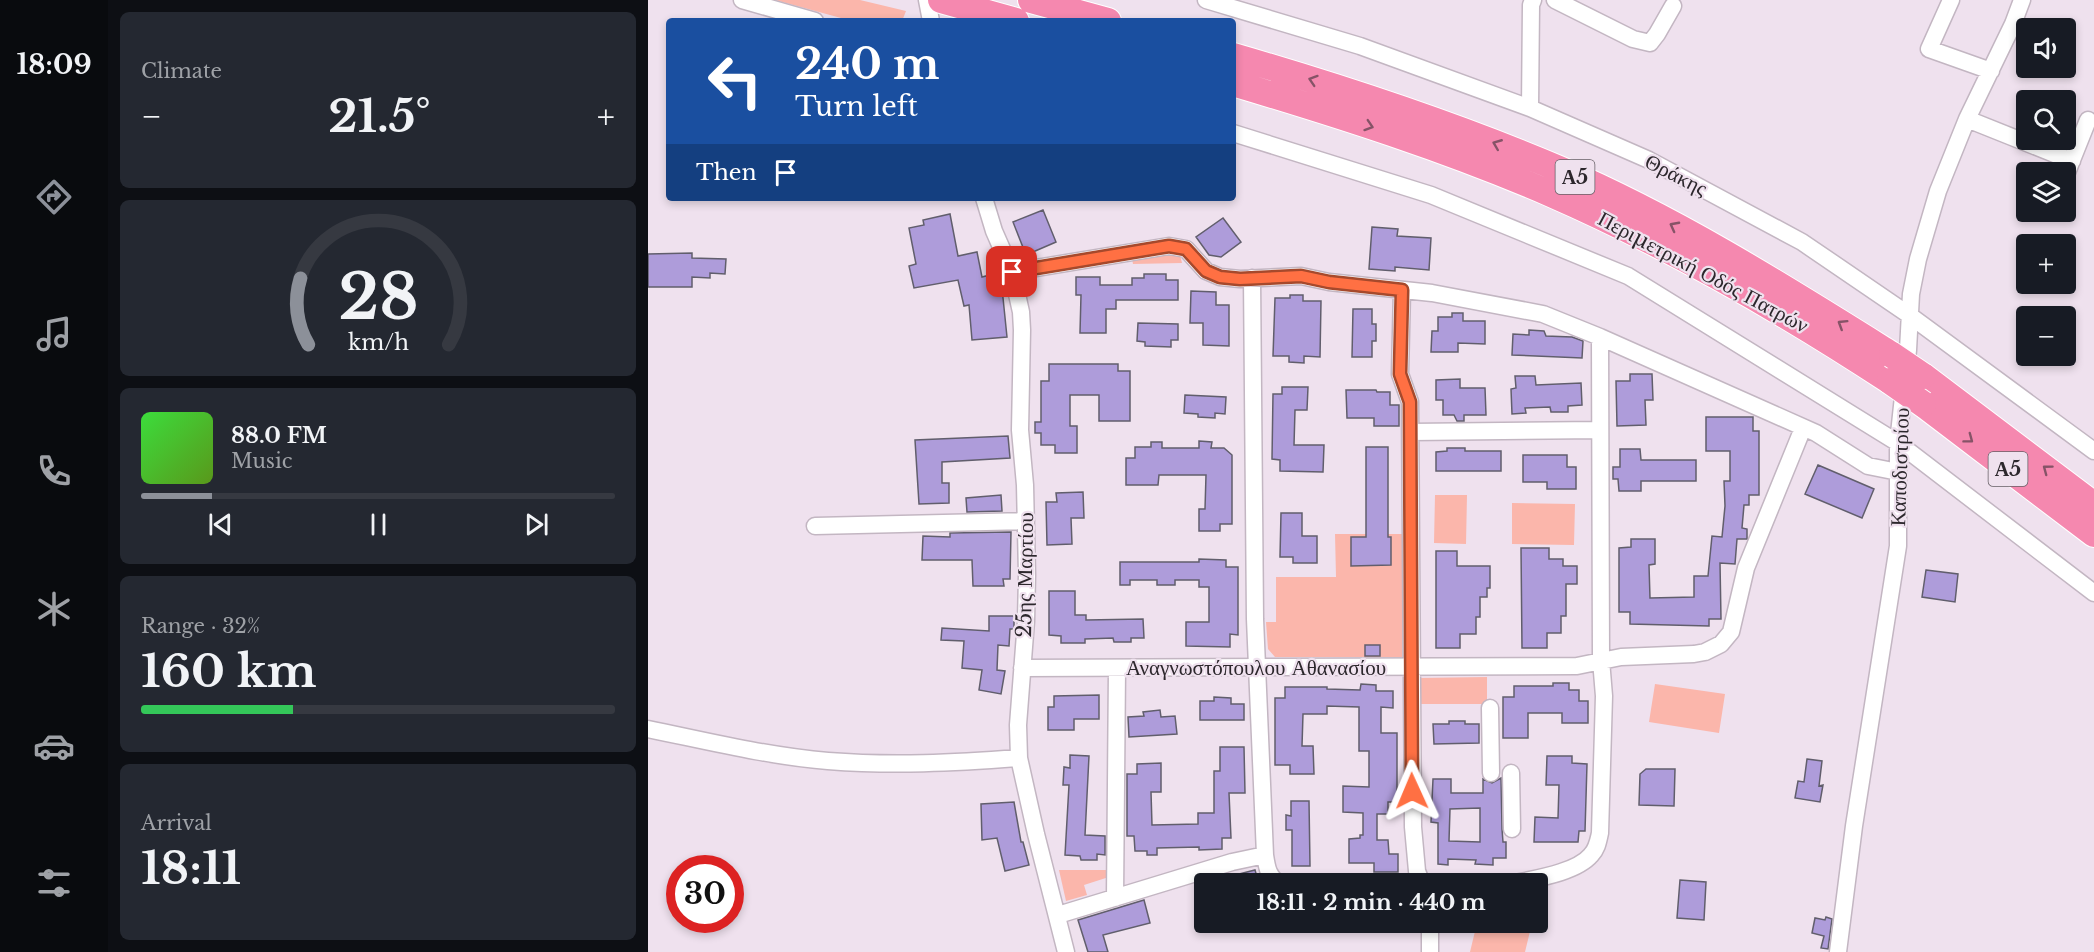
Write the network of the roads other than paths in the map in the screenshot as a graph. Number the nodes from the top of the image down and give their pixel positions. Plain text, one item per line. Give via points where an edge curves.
1 (742, 0) edge
2 (927, 0) edge
3 (940, 0) edge
4 (1031, 0) edge
5 (1206, 0) edge
6 (1533, 0) edge
7 (1556, 0) edge
8 (1951, 0) edge
9 (2022, 0) edge
10 (1673, 6) dead end
11 (805, 18) edge
12 (930, 18) edge
13 (1005, 18) edge
14 (1097, 18) edge
15 (1236, 57) edge
16 (1991, 71) junction
17 (1236, 84) edge
18 (1530, 108) junction
19 (1967, 119) junction
20 (2088, 120) dead end
21 (1236, 134) edge
22 (2057, 162) edge
23 (2071, 162) edge
24 (985, 201) edge
25 (1012, 272) junction
26 (1252, 278) junction
27 (1402, 290) junction
28 (1909, 315) junction
29 (1600, 337) junction
30 (1803, 428) junction
31 (1600, 430) junction
32 (1411, 432) junction
33 (1898, 443) junction
34 (2094, 451) edge
35 (1898, 472) junction
36 (2094, 505) edge
37 (1026, 521) junction
38 (816, 526) dead end
39 (2094, 534) edge
40 (2094, 593) edge
41 (1601, 660) junction
42 (1022, 668) junction
43 (1256, 668) junction
44 (1411, 668) junction
45 (1117, 669) junction
46 (1490, 708) dead end
47 (648, 729) edge
48 (1019, 758) junction
49 (1491, 772) dead end
50 (1511, 772) dead end
51 (1512, 829) dead end
52 (1265, 855) junction
53 (1269, 873) edge
54 (1418, 873) edge
55 (1548, 875) edge
56 (1115, 898) junction
57 (1058, 915) junction
58 (1430, 933) edge
59 (1066, 952) edge
60 (1430, 952) edge
61 (1838, 952) edge

1 - 11 street
2 - 12 street
3 - 13 highway
4 - 14 highway
5 - 18 street, Θράκης via 1360,46
6 - 18 street
7 - 10 street via 1645,43 1653,40
8 - 16 street via 1929,49
9 - 16 street, Καποδιστρίου
36 -> 15 highway, Περιμετρική Οδός Πατρών / Α5, bridge via 1892,355 1696,237 1560,170 1408,111
16 - 19 street, Καποδιστρίου
17 -> 39 highway, Περιμετρική Οδός Πατρών / Α5, bridge via 1399,135 1549,193 1631,231 1829,341 1923,404
18 - 28 street, Θράκης via 1649,160 1802,242
19 - 22 street
19 - 28 street, Καποδιστρίου via 1931,215 1918,259
20 - 23 street
21 - 33 street via 1431,195 1628,276
24 - 25 street, 25ης Μαρτίου
25 - 26 street via 1169,246 1186,249 1200,267 1212,274 1230,279
25 - 37 street, 25ης Μαρτίου via 1021,312 1020,430
26 - 27 street via 1301,276
26 - 43 street
27 - 29 street via 1543,314
27 - 32 street via 1400,374 1410,402
28 - 33 street, Καποδιστρίου
28 - 34 street, Θράκης
29 - 30 street
29 - 31 street
30 - 35 street via 1868,466
30 - 41 street, Αναγνωστόπουλου Αθανασίου via 1746,568 1726,639 1714,648 1694,654
31 - 32 street
31 - 41 street
32 - 44 street
33 - 35 street, Καποδιστρίου
33 - 40 street
35 - 61 street, Καποδιστρίου via 1898,546
37 - 38 street
37 - 42 street, 25ης Μαρτίου via 1027,598
41 - 44 street, Αναγνωστόπουλου Αθανασίου via 1577,666
41 - 55 street via 1604,696 1600,834 1597,846 1584,862
42 - 45 street, Αναγνωστόπουλου Αθανασίου
42 - 48 street, 25ης Μαρτίου
43 - 44 street, Αναγνωστόπουλου Αθανασίου
43 - 45 street, Αναγνωστόπουλου Αθανασίου
43 - 52 street
44 - 54 street via 1413,827
45 - 56 street
46 - 49 street
47 - 48 street via 826,761 941,764
48 - 57 street, 25ης Μαρτίου
50 - 51 street
52 - 53 street
52 - 56 street
56 - 57 street
57 - 59 street, 25ης Μαρτίου
58 - 60 street

